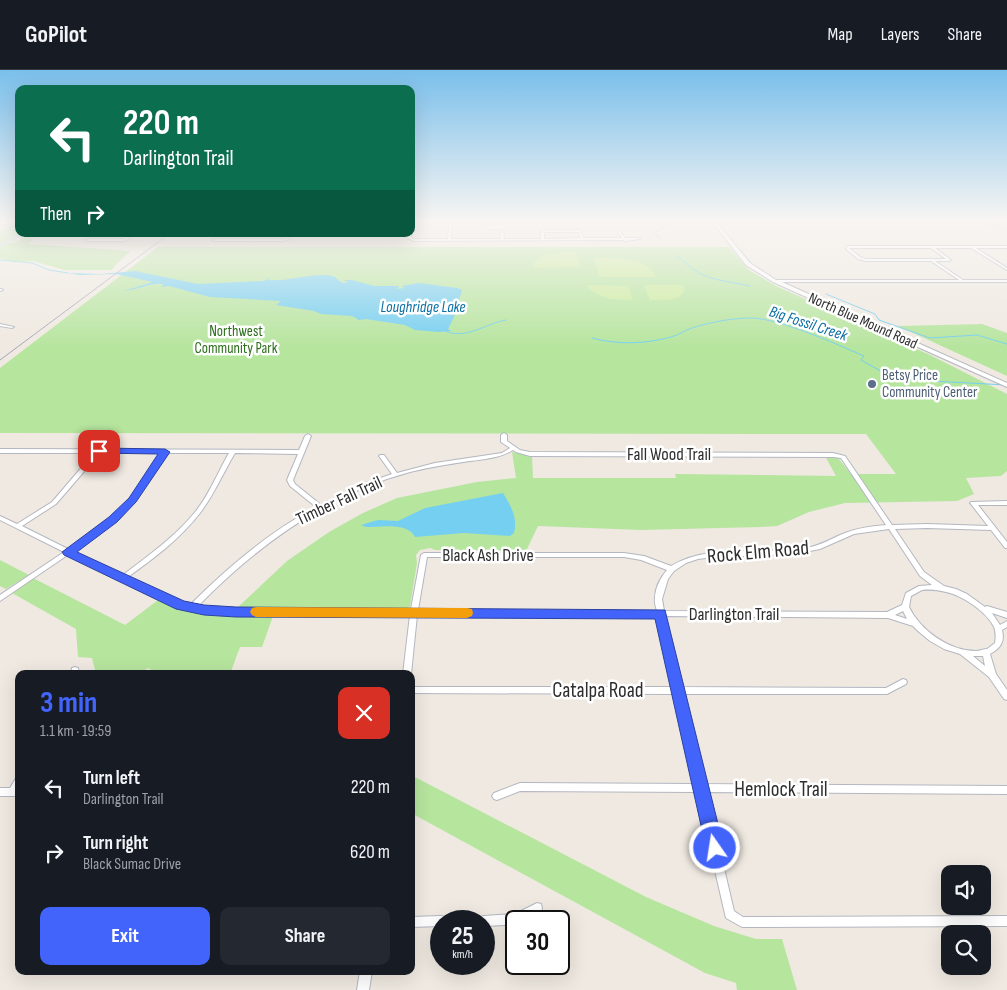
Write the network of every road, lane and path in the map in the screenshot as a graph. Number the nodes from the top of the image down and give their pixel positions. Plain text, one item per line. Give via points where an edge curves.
1 (746, 262) edge
2 (754, 262) edge
3 (933, 262) edge
4 (995, 262) edge
5 (1007, 269) edge
6 (962, 281) junction
7 (1007, 282) edge
8 (781, 283) junction
9 (796, 290) joint
10 (815, 298) junction
11 (0, 325) edge
12 (12, 327) dead end
13 (998, 381) joint
14 (1007, 382) edge
15 (504, 435) dead end
16 (308, 436) dead end
17 (514, 448) junction
18 (0, 451) edge
19 (99, 451) junction
20 (165, 452) junction
21 (232, 452) junction
22 (301, 452) junction
23 (382, 456) dead end
24 (396, 474) junction
25 (1007, 503) edge
26 (320, 507) junction
27 (0, 518) edge
28 (18, 526) junction
29 (891, 527) junction
30 (991, 528) junction
31 (1007, 546) edge
32 (68, 552) junction
33 (671, 569) junction
34 (922, 574) junction
35 (123, 578) junction
36 (921, 588) junction
37 (943, 589) junction
38 (0, 598) edge
39 (905, 607) junction
40 (191, 608) junction
41 (984, 608) junction
42 (414, 613) junction
43 (660, 614) junction
44 (888, 615) junction
45 (1007, 616) edge
46 (912, 623) junction
47 (1004, 626) edge
48 (958, 650) junction
49 (985, 651) junction
50 (407, 670) edge
51 (992, 675) junction
52 (903, 682) dead end
53 (415, 690) edge
54 (677, 690) junction
55 (1007, 697) edge
56 (701, 788) junction
57 (1007, 790) edge
58 (0, 792) edge
59 (15, 792) edge
60 (497, 796) dead end
61 (537, 908) dead end
62 (730, 914) joint
63 (495, 921) edge
64 (1007, 921) edge
65 (415, 922) edge
66 (430, 922) edge
67 (365, 975) edge
68 (363, 990) edge

1 - 8 main road, North Blue Mound Road
2 - 8 main road, North Blue Mound Road
3 - 6 street
4 - 5 street
6 - 7 main road
6 - 8 main road
8 - 9 main road, North Blue Mound Road
9 - 10 main road, North Blue Mound Road
10 - 13 main road, North Blue Mound Road
10 - 14 main road, North Blue Mound Road
11 - 12 street
13 - 14 main road, North Blue Mound Road
15 - 17 street via 504,442
16 - 22 street
17 - 24 street, Timber Fall Trail via 503,454
17 - 29 street, Fall Wood Trail via 530,454 843,457
18 - 19 street
19 - 20 street
19 - 28 street via 54,503
20 - 21 street
20 - 32 street via 133,500 113,520
21 - 22 street
21 - 35 street via 207,500 194,517 161,549
22 - 26 street via 290,480
23 - 24 street
24 - 26 street, Timber Fall Trail
25 - 30 street via 973,503
26 - 40 street, Timber Fall Trail via 264,542 222,576
27 - 28 street, Darlington Trail
28 - 32 street, Darlington Trail
29 - 30 street, Rock Elm Road
29 - 33 street, Rock Elm Road via 863,530 817,548 704,556
29 - 34 street
30 - 31 street
32 - 35 street, Darlington Trail
32 - 38 street
33 - 42 street, Black Ash Drive via 624,555 424,555
33 - 43 street via 660,588
34 - 36 street
34 - 37 street
35 - 40 street, Darlington Trail
36 - 37 street
36 - 39 street via 908,595
37 - 41 street via 972,599
39 - 44 street, Darlington Trail
39 - 46 street
40 - 42 street, Darlington Trail via 236,612
41 - 45 street
41 - 47 street
42 - 43 street, Darlington Trail
42 - 50 street, Black Ash Drive
43 - 44 street, Darlington Trail
43 - 54 street
44 - 46 street, Darlington Trail
46 - 48 street via 932,639
47 - 49 street via 999,643
48 - 49 street
48 - 51 street
49 - 51 street
51 - 55 street
52 - 54 street, Catalpa Road via 887,691
53 - 54 street, Catalpa Road
54 - 56 street
56 - 57 street, Hemlock Trail
56 - 60 street, Hemlock Trail via 520,787
56 - 62 street
58 - 59 street
61 - 63 street via 521,918
62 - 64 street via 742,922
65 - 66 street
67 - 68 street

